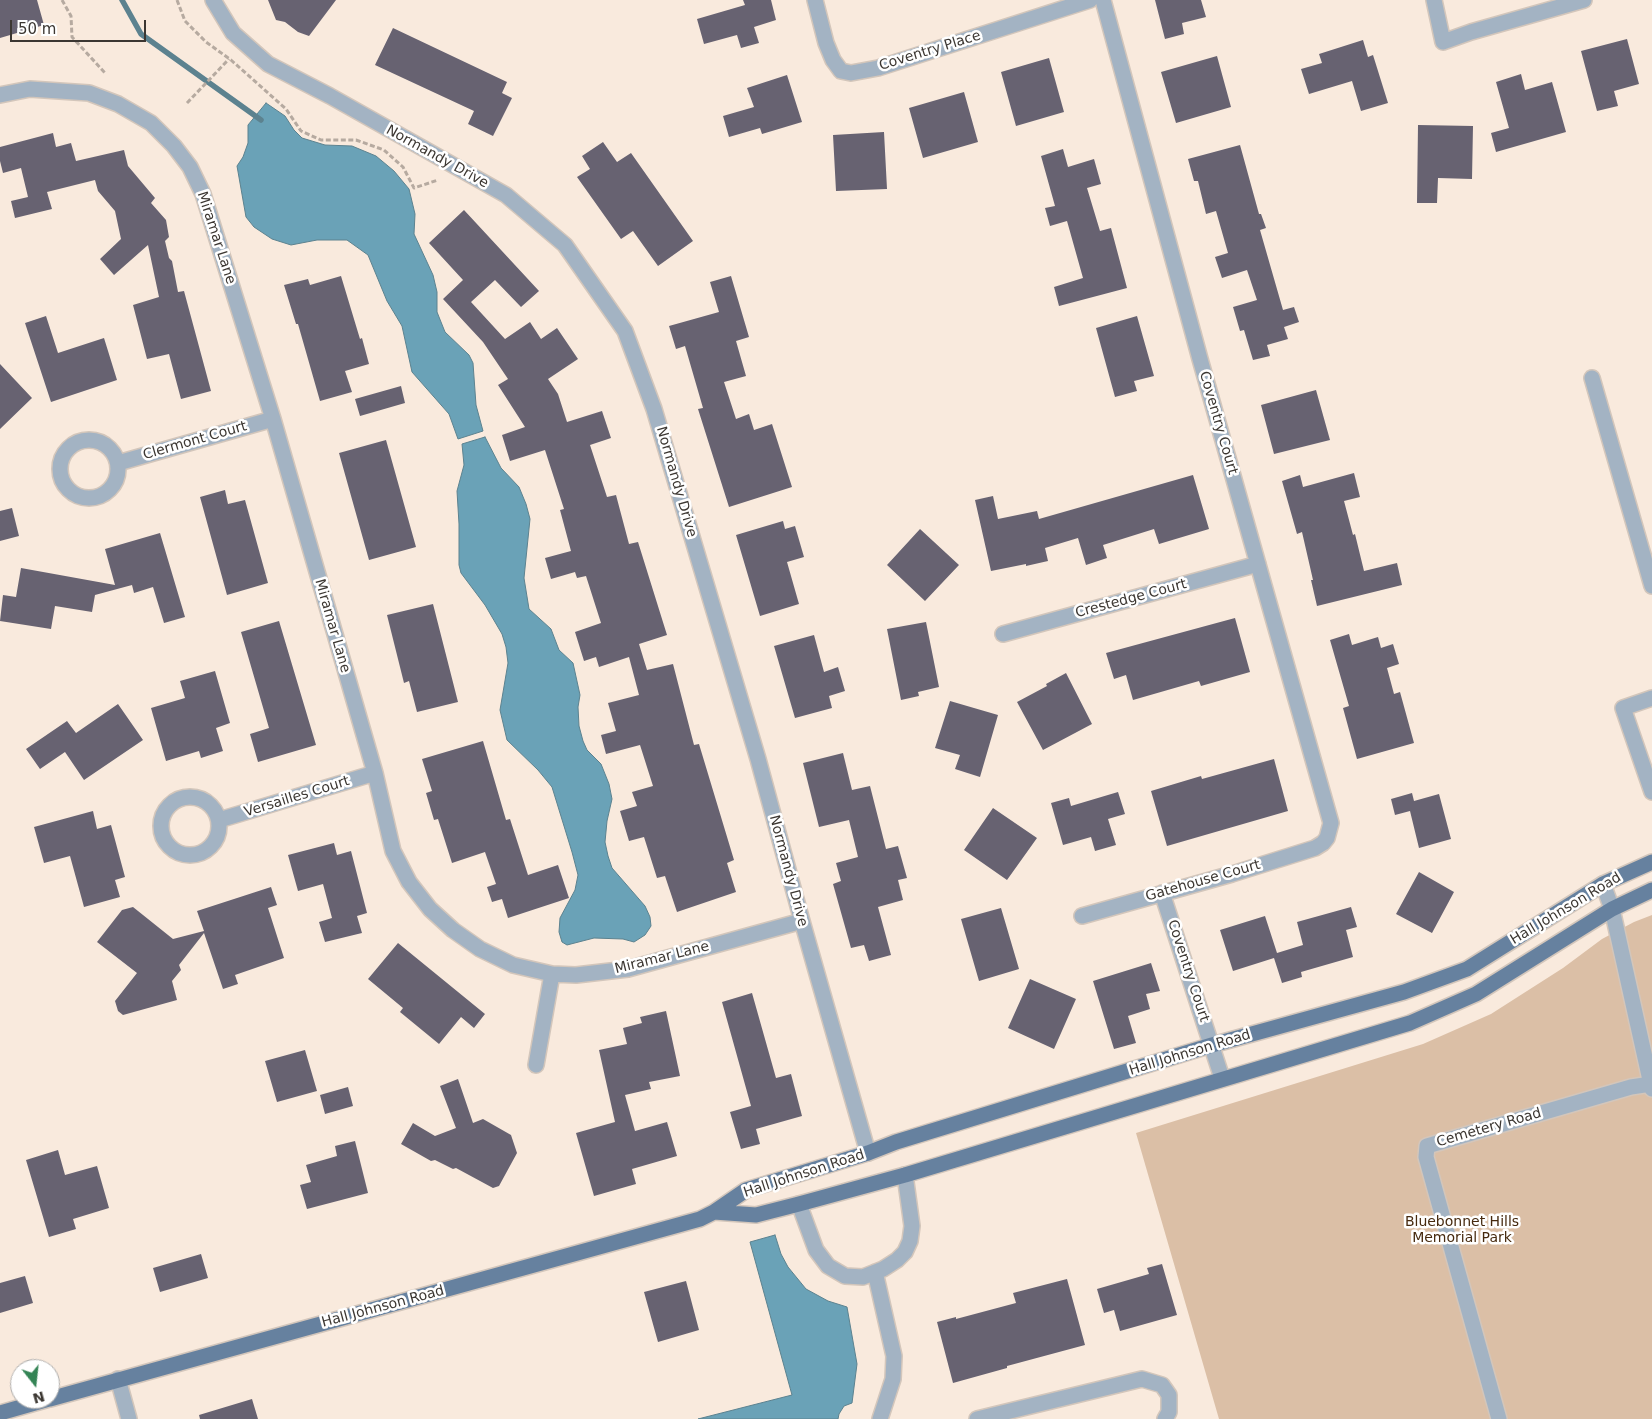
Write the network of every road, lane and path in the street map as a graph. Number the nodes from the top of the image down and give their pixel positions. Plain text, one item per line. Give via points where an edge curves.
1 (62, 0) edge
2 (177, 0) edge
3 (212, 0) edge
4 (814, 0) edge
5 (1090, 0) edge
6 (1103, 0) edge
7 (1434, 0) edge
8 (1584, 0) edge
9 (229, 59) junction
10 (106, 74) dead end
11 (0, 95) edge
12 (186, 103) dead end
13 (438, 180) dead end
14 (1592, 378) dead end
15 (273, 418) junction
16 (118, 463) dead end
17 (1258, 564) junction
18 (1652, 586) edge
19 (1003, 634) dead end
20 (1652, 698) edge
21 (375, 773) junction
22 (1652, 792) edge
23 (219, 820) dead end
24 (1323, 843) joint
25 (1652, 862) edge
26 (1602, 884) junction
27 (1652, 890) edge
28 (1162, 893) junction
29 (1612, 909) junction
30 (1082, 916) dead end
31 (802, 921) junction
32 (552, 974) junction
33 (1212, 1045) junction
34 (536, 1065) dead end
35 (1222, 1078) junction
36 (1651, 1086) edge
37 (868, 1153) junction
38 (905, 1175) junction
39 (798, 1204) junction
40 (714, 1212) junction
41 (875, 1272) junction
42 (118, 1379) junction
43 (60, 1396) edge
44 (14, 1409) edge
45 (0, 1413) edge
46 (129, 1419) edge
47 (880, 1419) edge
48 (977, 1419) edge
49 (1164, 1419) edge
50 (1499, 1419) edge

1 - 10 path via 71,16 72,37
2 - 9 path via 185,22
3 - 31 street, Normandy Drive via 233,33 268,64 506,196 565,245 625,331 654,409 758,759
4 - 5 street, Coventry Place via 833,60 841,71 851,73 878,68
6 - 17 street, Coventry Court
7 - 8 street via 1443,42
9 - 12 path
9 - 13 path via 286,109 301,131 321,140 356,140 384,150 403,167 414,188
11 - 15 street, Miramar Lane via 30,89 89,92 151,123 174,146 190,167 203,194
14 - 18 street
15 - 16 street, Clermont Court
15 - 21 street, Miramar Lane
17 - 19 street, Crestedge Court
17 - 24 street, Coventry Court via 1331,824
20 - 22 street via 1623,708
21 - 23 street, Versailles Court
21 - 32 street, Miramar Lane via 393,851 409,882 430,909 480,949 513,965
24 - 28 street, Gatehouse Court via 1232,874
25 - 26 main road, Hall Johnson Road
26 - 29 street, Cemetery Road
26 - 33 main road, Hall Johnson Road via 1467,969 1404,992
27 - 29 main road, Hall Johnson Road
28 - 30 street, Gatehouse Court
28 - 33 street, Coventry Court
29 - 35 main road, Hall Johnson Road via 1476,994 1410,1023
29 - 36 street, Cemetery Road
31 - 32 street, Miramar Lane via 628,969
31 - 37 street, Normandy Drive
32 - 34 street
33 - 35 street, Coventry Court
33 - 37 main road, Hall Johnson Road
35 - 38 main road, Hall Johnson Road
36 - 50 street, Cemetery Road via 1631,1087 1426,1146 1426,1157
37 - 40 main road, Hall Johnson Road via 746,1190
38 - 39 main road, Hall Johnson Road
38 - 41 street via 912,1226 910,1241 897,1260
39 - 40 main road, Hall Johnson Road via 756,1215
39 - 41 street via 816,1250 828,1266 845,1276 863,1277
40 - 42 main road, Hall Johnson Road via 700,1219
41 - 47 street via 894,1356 893,1379
42 - 43 main road, Hall Johnson Road
42 - 46 street
44 - 45 main road, Hall Johnson Road
48 - 49 street via 1142,1379 1162,1385 1169,1395 1169,1412

